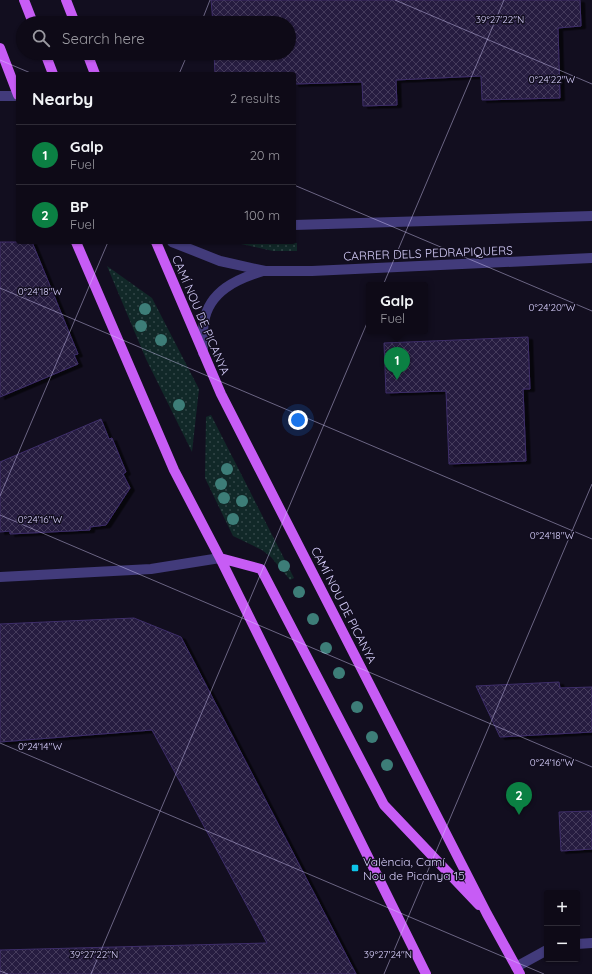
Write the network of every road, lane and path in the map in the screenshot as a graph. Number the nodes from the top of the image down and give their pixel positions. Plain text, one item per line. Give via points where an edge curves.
1 (24, 0) edge
2 (66, 0) edge
3 (30, 16) edge
4 (72, 16) edge
5 (0, 48) edge
6 (48, 60) edge
7 (90, 60) edge
8 (52, 72) edge
9 (94, 72) edge
10 (16, 91) edge
11 (0, 96) edge
12 (16, 96) edge
13 (592, 216) edge
14 (296, 225) edge
15 (77, 244) edge
16 (157, 244) edge
17 (177, 244) edge
18 (592, 258) edge
19 (265, 271) junction
20 (203, 353) junction
21 (220, 558) junction
22 (0, 577) edge
23 (487, 914) junction
24 (592, 943) edge
25 (580, 944) edge
26 (544, 952) edge
27 (516, 972) edge
28 (426, 974) edge

1 - 3 main road
2 - 4 main road
5 - 10 main road
6 - 8 main road
7 - 9 main road
11 - 12 street
13 - 14 street
15 - 21 main road via 174,470
16 - 20 main road, CAMÍ NOU DE PICANYA
17 - 19 street, CARRER DELS PEDRAPIQUERS via 220,261
18 - 19 street, CARRER DELS PEDRAPIQUERS
19 - 20 street, CARRER DELS PEDRAPIQUERS via 242,278 222,290 213,301 204,323
20 - 23 main road, CAMÍ NOU DE PICANYA via 224,400
21 - 22 street via 151,569
21 - 23 main road via 261,569 384,805
21 - 28 main road
23 - 27 main road, CAMÍ NOU DE PICANYA
24 - 25 street
26 - 27 street

